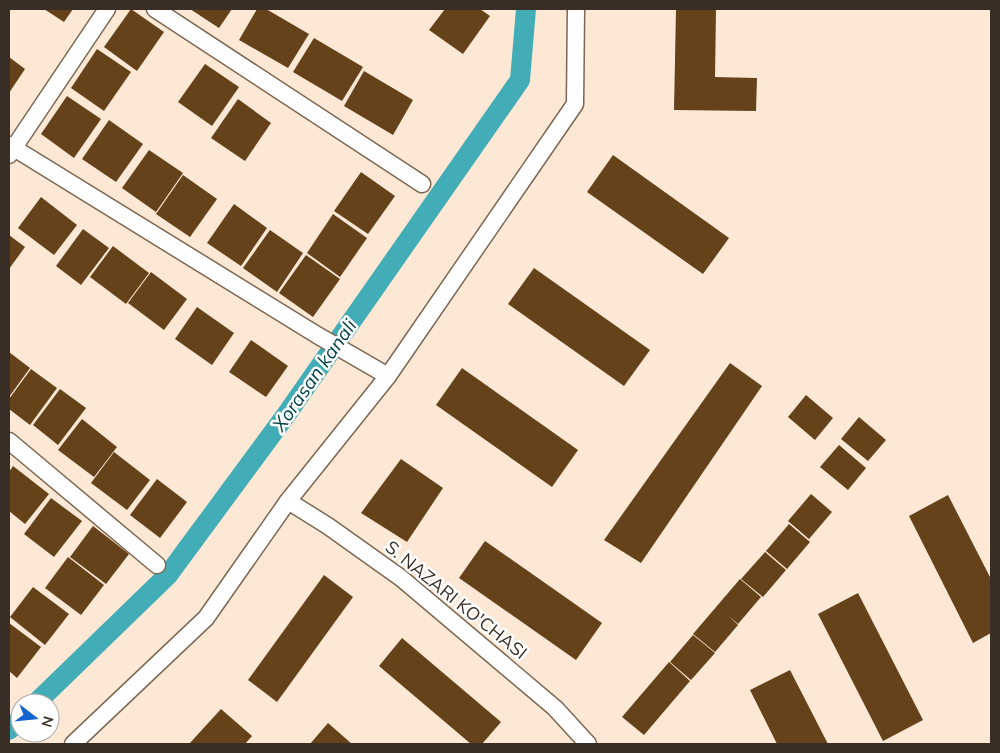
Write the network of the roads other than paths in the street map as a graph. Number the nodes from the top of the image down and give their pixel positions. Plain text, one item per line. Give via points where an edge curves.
1 (107, 9) edge
2 (155, 9) edge
3 (576, 9) edge
4 (10, 149) edge
5 (422, 184) dead end
6 (388, 376) junction
7 (9, 441) edge
8 (288, 501) junction
9 (157, 565) dead end
10 (73, 744) edge
11 (588, 744) edge

1 - 4 street
2 - 5 street
3 - 6 street via 575,104
4 - 6 street
6 - 8 street
7 - 9 street
8 - 10 street via 206,618
8 - 11 street, S. NAZARI KO'CHASI via 401,578 555,708

